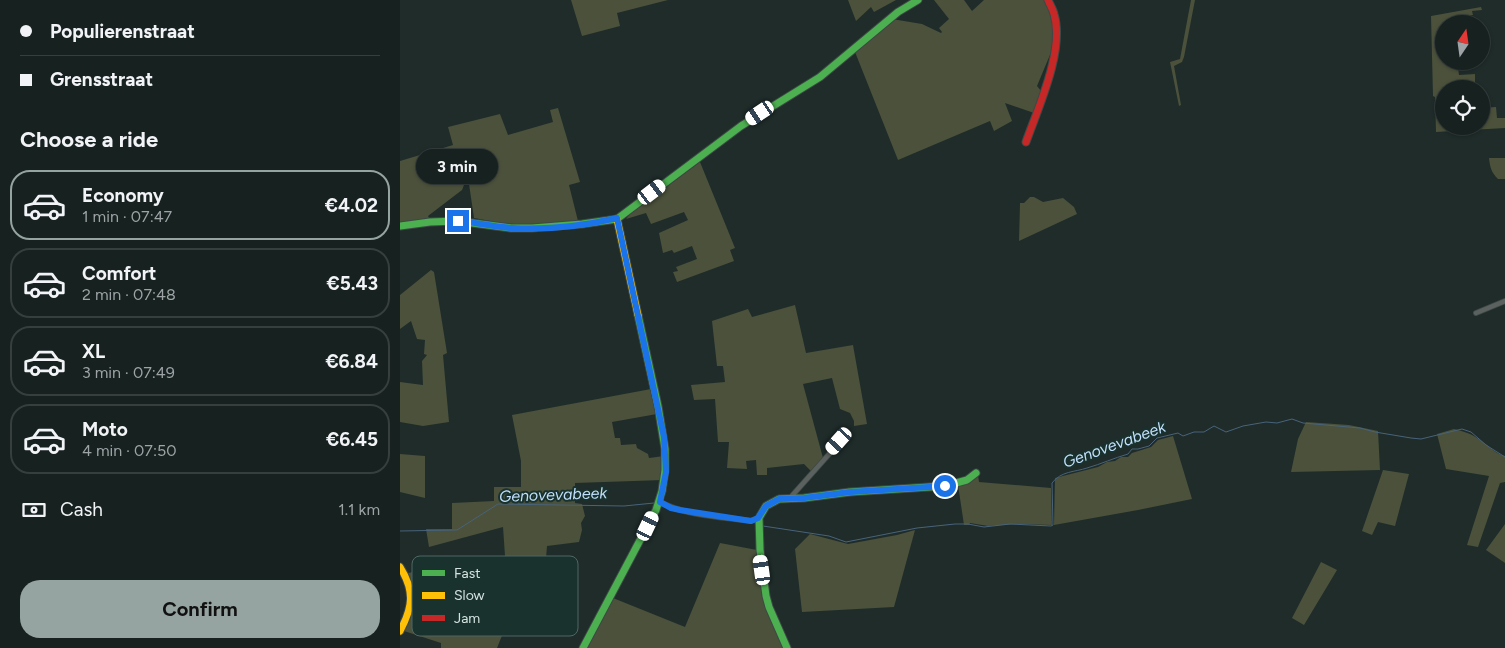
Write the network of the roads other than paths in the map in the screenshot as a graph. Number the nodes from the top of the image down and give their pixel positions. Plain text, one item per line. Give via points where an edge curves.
1 (918, 0) edge
2 (1048, 0) edge
3 (1026, 142) dead end
4 (617, 218) junction
5 (400, 226) edge
6 (1505, 301) edge
7 (1476, 312) dead end
8 (847, 434) dead end
9 (976, 473) dead end
10 (790, 498) junction
11 (660, 502) junction
12 (758, 518) junction
13 (400, 567) edge
14 (400, 631) edge
15 (583, 648) edge
16 (787, 648) edge

1 - 4 street via 890,18 820,77 741,126
2 - 3 street via 1056,20 1054,60
4 - 5 street via 532,228 466,221
4 - 11 street via 664,437 666,472
6 - 7 street
8 - 10 street
9 - 10 street via 967,480 945,486
10 - 12 street via 773,501
11 - 12 street via 695,513 751,521
11 - 15 street
12 - 16 street via 767,601
13 - 14 street via 408,582 411,598 409,612

